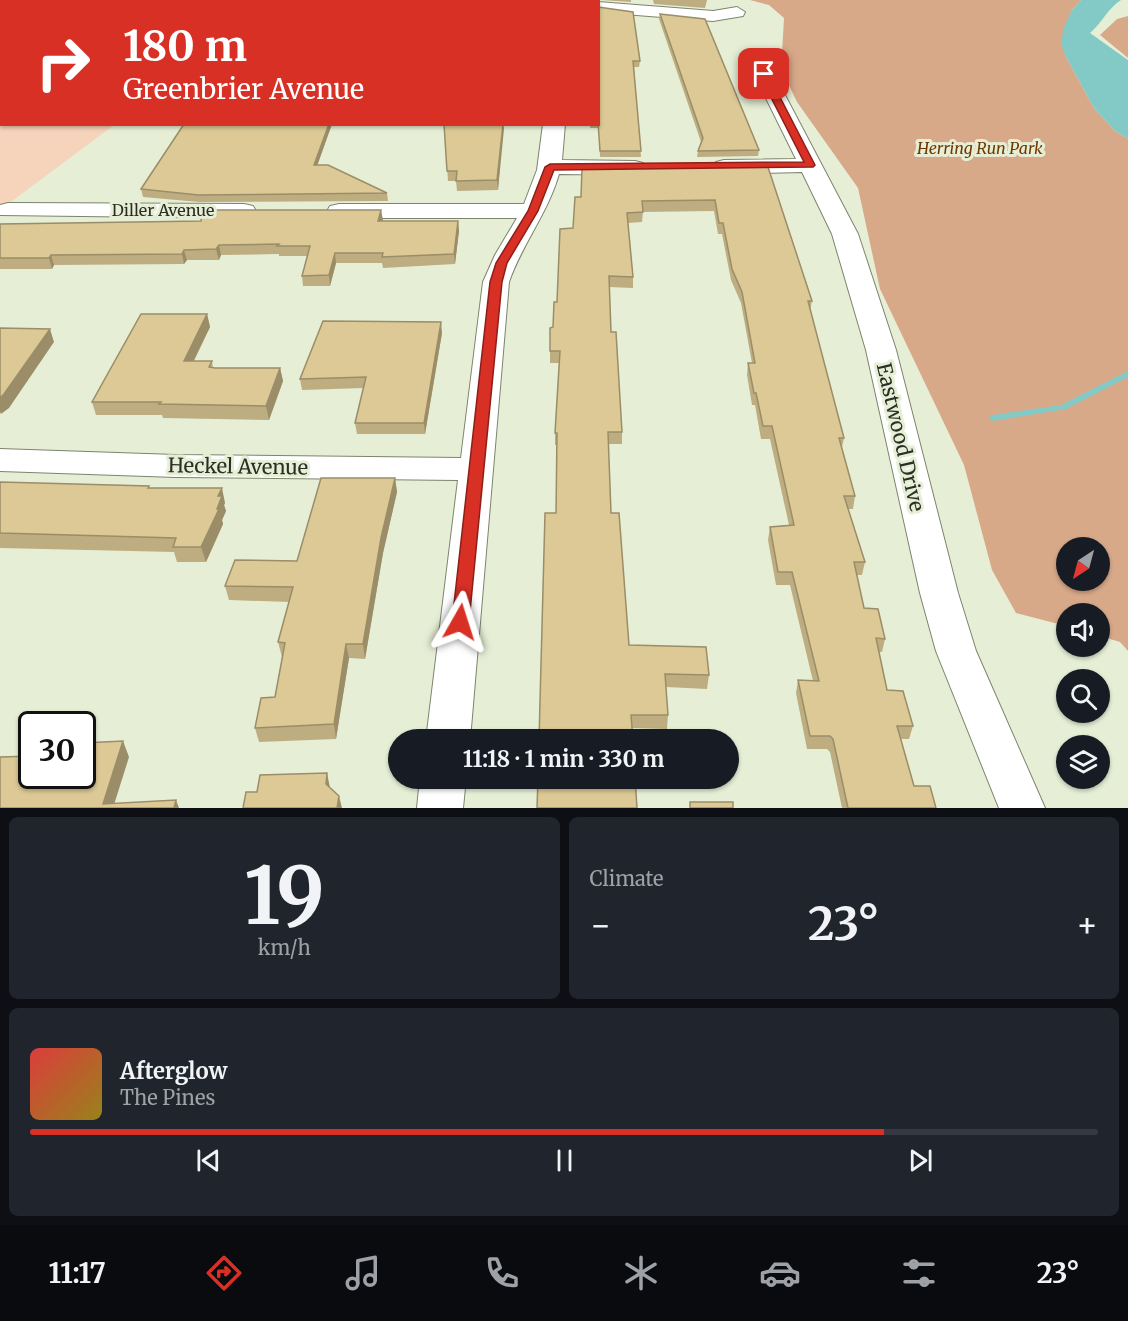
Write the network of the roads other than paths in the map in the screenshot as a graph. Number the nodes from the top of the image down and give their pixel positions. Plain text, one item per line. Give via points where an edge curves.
1 (600, 7) edge
2 (737, 12) dead end
3 (764, 74) dead end
4 (554, 126) edge
5 (810, 165) junction
6 (550, 167) junction
7 (703, 167) edge
8 (656, 168) edge
9 (9, 210) dead end
10 (271, 211) edge
11 (318, 211) edge
12 (533, 211) junction
13 (0, 460) edge
14 (476, 469) junction
15 (449, 729) edge
16 (443, 789) edge
17 (440, 808) edge
18 (1022, 808) edge

1 - 2 street via 713,15
3 - 5 street, Eastwood Drive
4 - 6 street
5 - 7 street
5 - 18 street, Eastwood Drive via 845,234 878,339 956,651
6 - 8 street
6 - 12 street
9 - 10 street, Diller Avenue
11 - 12 street
12 - 14 street via 502,263 496,282
13 - 14 street, Heckel Avenue
14 - 15 street
16 - 17 street

